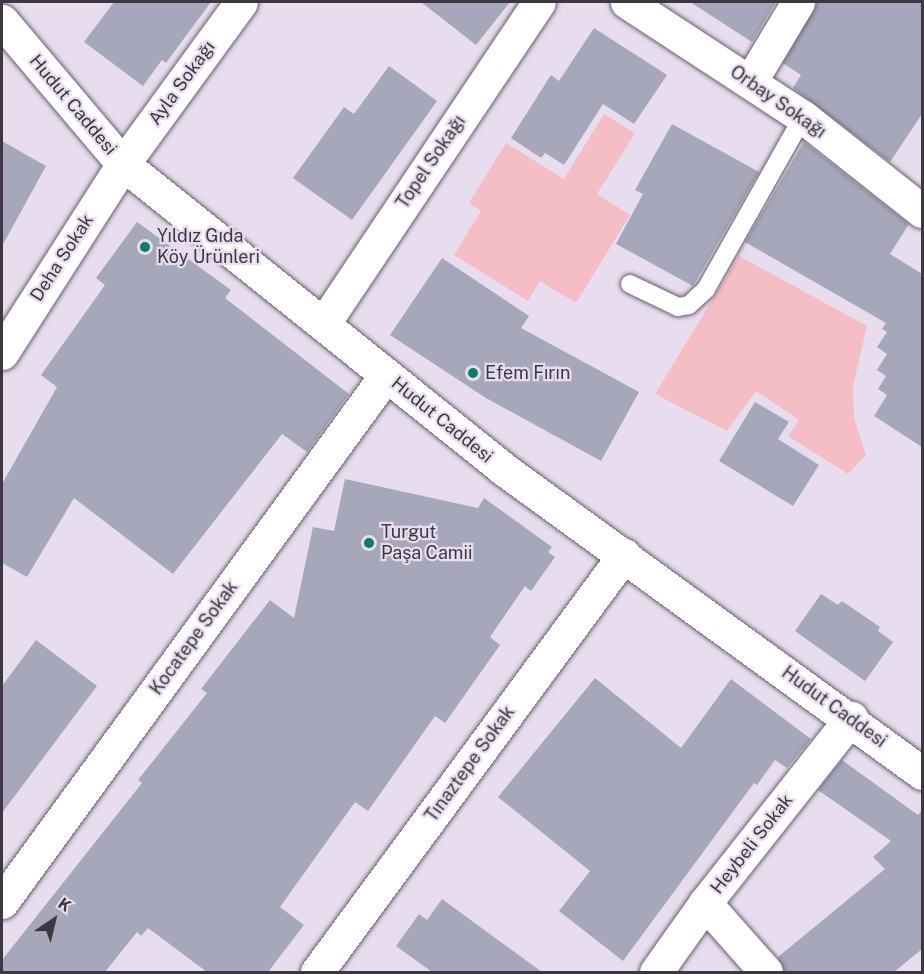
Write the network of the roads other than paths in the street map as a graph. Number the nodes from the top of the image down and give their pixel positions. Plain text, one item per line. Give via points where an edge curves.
1 (241, 2) edge
2 (539, 2) edge
3 (627, 2) edge
4 (798, 2) edge
5 (2, 21) edge
6 (750, 82) junction
7 (803, 117) junction
8 (123, 164) junction
9 (922, 211) edge
10 (630, 284) dead end
11 (324, 323) junction
12 (2, 353) edge
13 (386, 375) junction
14 (624, 555) junction
15 (851, 718) junction
16 (922, 773) edge
17 (2, 899) edge
18 (705, 903) junction
19 (317, 972) edge
20 (656, 972) edge
21 (766, 972) edge

1 - 8 street, Ayla Sokağı
2 - 11 street, Topel Sokağı
3 - 6 street, Orbay Sokağı
4 - 6 street
5 - 8 street, Hudut Caddesi
6 - 7 street, Orbay Sokağı
7 - 9 street, Orbay Sokağı
7 - 10 lane via 706,289 689,305 678,307
8 - 11 street, Hudut Caddesi
8 - 12 street, Deha Sokak
11 - 13 street, Hudut Caddesi
13 - 14 street, Hudut Caddesi via 502,468
13 - 17 street, Kocatepe Sokak
14 - 15 street, Hudut Caddesi
14 - 19 street, Tınaztepe Sokak
15 - 16 street, Hudut Caddesi
15 - 18 street, Heybeli Sokak
18 - 20 street, Heybeli Sokak
18 - 21 street

